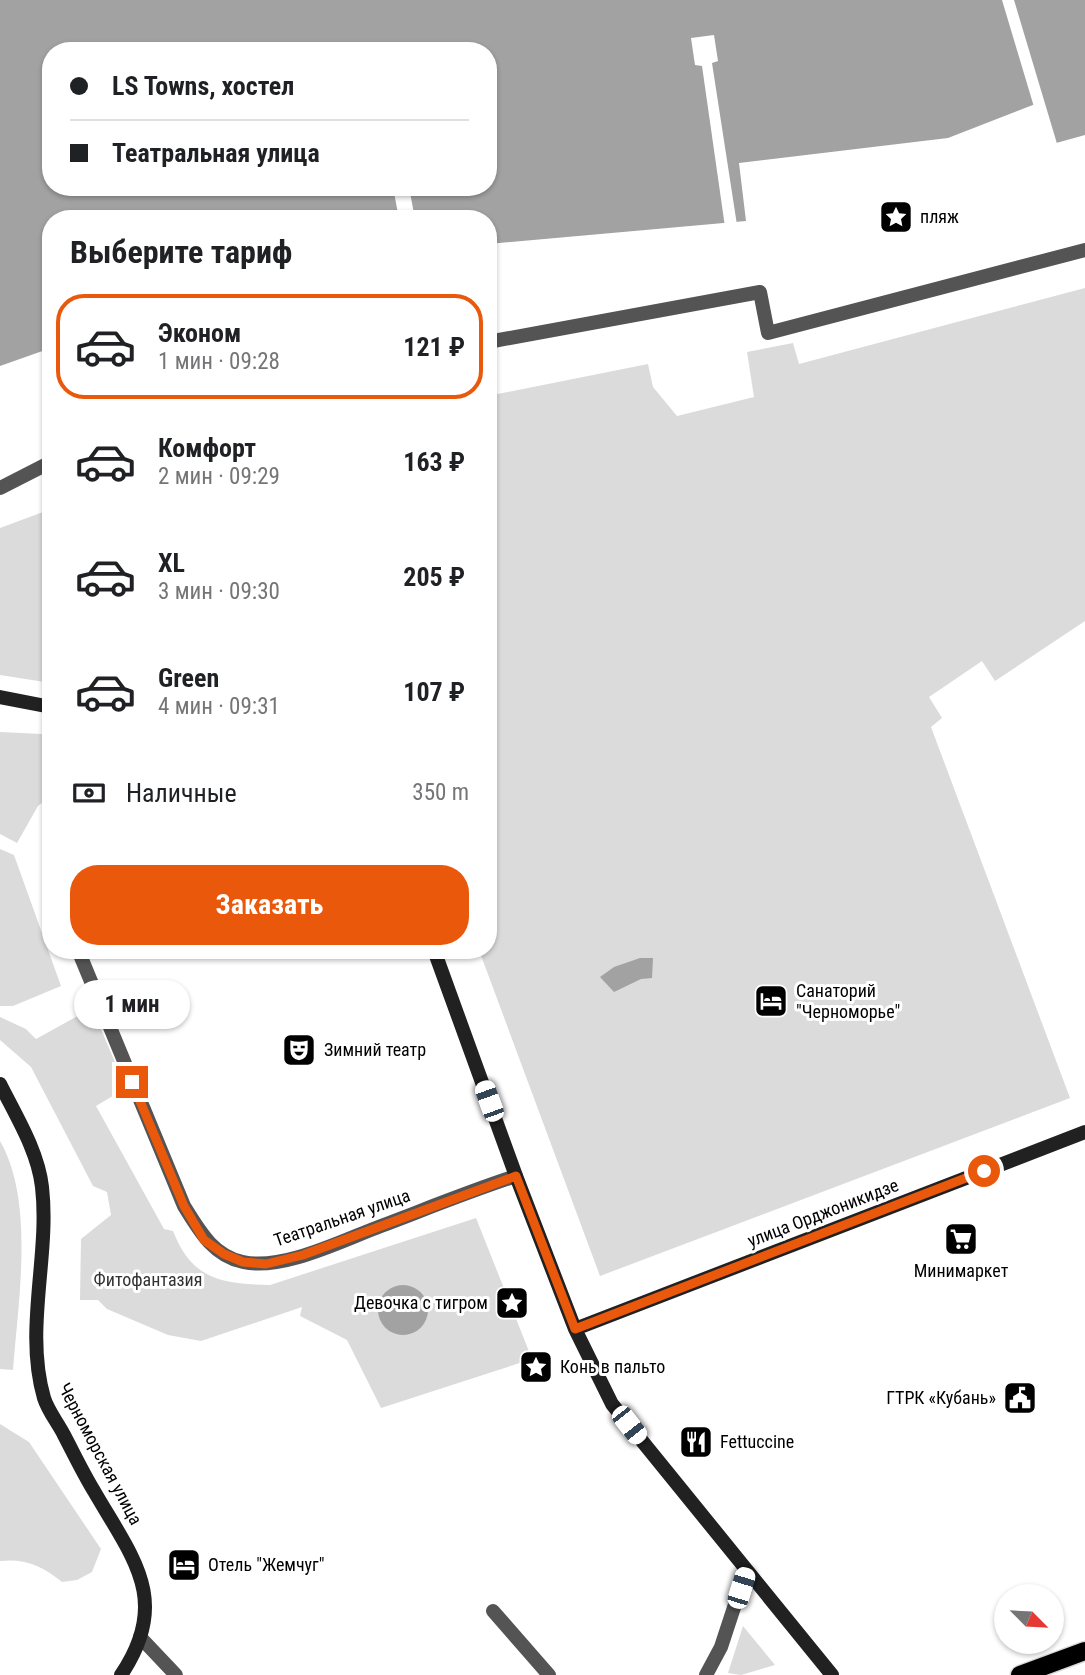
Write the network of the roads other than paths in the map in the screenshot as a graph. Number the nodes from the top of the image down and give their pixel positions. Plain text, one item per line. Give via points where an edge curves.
1 (1085, 250) edge
2 (497, 340) edge
3 (42, 467) edge
4 (0, 488) edge
5 (0, 697) edge
6 (42, 705) edge
7 (82, 959) edge
8 (438, 959) edge
9 (0, 1084) edge
10 (1085, 1132) edge
11 (516, 1176) junction
12 (575, 1329) junction
13 (746, 1571) junction
14 (494, 1611) dead end
15 (140, 1637) junction
16 (1085, 1651) edge
17 (121, 1675) edge
18 (176, 1675) edge
19 (549, 1675) edge
20 (706, 1675) edge
21 (832, 1675) edge
22 (1020, 1675) edge

1 - 2 street via 768,333 760,292
3 - 4 street
5 - 6 main road
7 - 11 street, Театральная улица via 184,1206 204,1240 224,1254 266,1264 303,1255
8 - 11 main road
9 - 15 main road, Черноморская улица via 30,1145 41,1183 44,1215 38,1357 45,1401 138,1566 145,1603
10 - 12 main road, улица Орджоникидзе
11 - 12 main road
12 - 13 main road via 612,1404
13 - 20 street via 721,1647
13 - 21 main road
14 - 19 street
15 - 17 main road, Черноморская улица
15 - 18 street
16 - 22 main road

